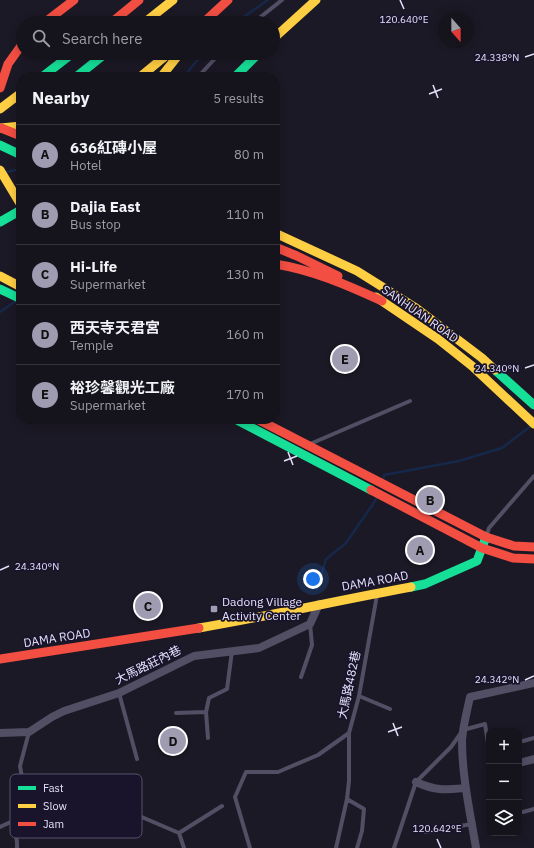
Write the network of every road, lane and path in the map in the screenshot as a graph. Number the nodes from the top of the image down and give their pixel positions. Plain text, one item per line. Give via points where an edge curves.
1 (74, 0) edge
2 (139, 0) edge
3 (173, 0) edge
4 (228, 0) edge
5 (282, 0) edge
6 (316, 0) edge
7 (53, 16) edge
8 (119, 16) edge
9 (153, 16) edge
10 (211, 16) edge
11 (213, 16) edge
12 (262, 16) edge
13 (280, 33) edge
14 (16, 52) edge
15 (64, 60) edge
16 (97, 60) edge
17 (161, 60) edge
18 (174, 60) edge
19 (214, 60) edge
20 (252, 60) edge
21 (48, 72) edge
22 (82, 72) edge
23 (146, 72) edge
24 (165, 72) edge
25 (203, 72) edge
26 (240, 72) edge
27 (0, 88) edge
28 (16, 97) edge
29 (0, 109) edge
30 (16, 122) edge
31 (16, 127) edge
32 (0, 130) edge
33 (16, 135) edge
34 (0, 145) edge
35 (16, 153) edge
36 (0, 170) edge
37 (16, 198) edge
38 (16, 213) edge
39 (0, 222) edge
40 (280, 235) edge
41 (280, 249) edge
42 (280, 265) edge
43 (0, 276) edge
44 (16, 285) edge
45 (0, 289) edge
46 (16, 297) edge
47 (382, 301) junction
48 (410, 400) dead end
49 (534, 405) edge
50 (245, 424) edge
51 (267, 424) edge
52 (534, 424) edge
53 (308, 445) junction
54 (534, 476) edge
55 (486, 537) junction
56 (534, 547) edge
57 (482, 548) junction
58 (534, 559) edge
59 (377, 592) junction
60 (319, 604) junction
61 (310, 624) junction
62 (232, 651) junction
63 (0, 659) edge
64 (301, 677) dead end
65 (534, 683) edge
66 (119, 693) junction
67 (359, 696) junction
68 (390, 709) dead end
69 (206, 712) junction
70 (176, 713) dead end
71 (463, 730) junction
72 (486, 730) edge
73 (29, 732) junction
74 (0, 733) edge
75 (349, 733) junction
76 (208, 738) dead end
77 (534, 738) edge
78 (523, 741) dead end
79 (138, 759) dead end
80 (534, 759) edge
81 (522, 762) edge
82 (21, 774) edge
83 (416, 782) junction
84 (465, 788) junction
85 (347, 799) junction
86 (222, 806) dead end
87 (534, 809) edge
88 (523, 812) dead end
89 (142, 817) edge
90 (10, 822) edge
91 (472, 824) junction
92 (0, 827) edge
93 (425, 832) dead end
94 (179, 833) junction
95 (16, 838) edge
96 (17, 848) edge
97 (184, 848) edge
98 (250, 848) edge
99 (336, 848) edge
100 (357, 848) edge
101 (394, 848) edge
102 (476, 848) edge

1 - 7 main road
2 - 8 main road
3 - 9 main road
4 - 10 main road
4 - 11 main road
5 - 12 lane
6 - 13 main road
14 - 27 main road via 5,70
15 - 21 main road
16 - 22 main road
17 - 23 main road
18 - 24 main road
19 - 25 lane
20 - 26 main road
28 - 29 main road
30 - 32 main road, bridge
31 - 32 main road, bridge
32 - 33 main road, bridge
34 - 35 main road
36 - 37 main road
38 - 39 main road
40 - 49 main road, SANHUAN ROAD via 357,271 416,308 482,358
41 - 47 main road, SANHUAN ROAD via 340,276
42 - 47 main road via 318,274
43 - 44 main road
45 - 46 main road
47 - 52 main road, SANHUAN ROAD via 472,366
48 - 53 lane
50 - 57 main road
51 - 53 main road
53 - 55 main road
54 - 55 lane via 490,528
55 - 56 main road via 514,546
55 - 57 main road, DAMA ROAD
57 - 58 main road via 513,558
57 - 59 main road, DAMA ROAD via 477,561 426,584
59 - 60 main road, DAMA ROAD
59 - 67 lane, 大馬路482巷
60 - 61 street
60 - 63 main road, DAMA ROAD via 240,621
61 - 62 street, 大馬路莊內巷 via 259,648
61 - 64 lane via 312,645
62 - 66 street, 大馬路莊內巷 via 194,656
62 - 69 lane via 227,689 208,698
65 - 71 street via 470,697
66 - 73 street, 大馬路莊內巷 via 64,711
66 - 79 lane
67 - 68 lane
67 - 75 lane, 大馬路482巷
69 - 70 lane
69 - 76 lane
71 - 72 lane via 485,724
71 - 83 lane via 451,747
71 - 84 street
73 - 74 street
73 - 82 lane via 20,766
75 - 85 lane
75 - 98 lane, 大馬路482巷 via 318,755 278,772 246,772 235,797
77 - 78 lane
80 - 81 street
83 - 84 street via 428,788 442,790
83 - 101 lane
84 - 91 street
85 - 99 lane
85 - 100 lane via 364,809
86 - 94 lane
87 - 88 lane
89 - 94 lane
90 - 92 lane
91 - 93 lane
91 - 102 street
94 - 97 lane
95 - 96 lane

